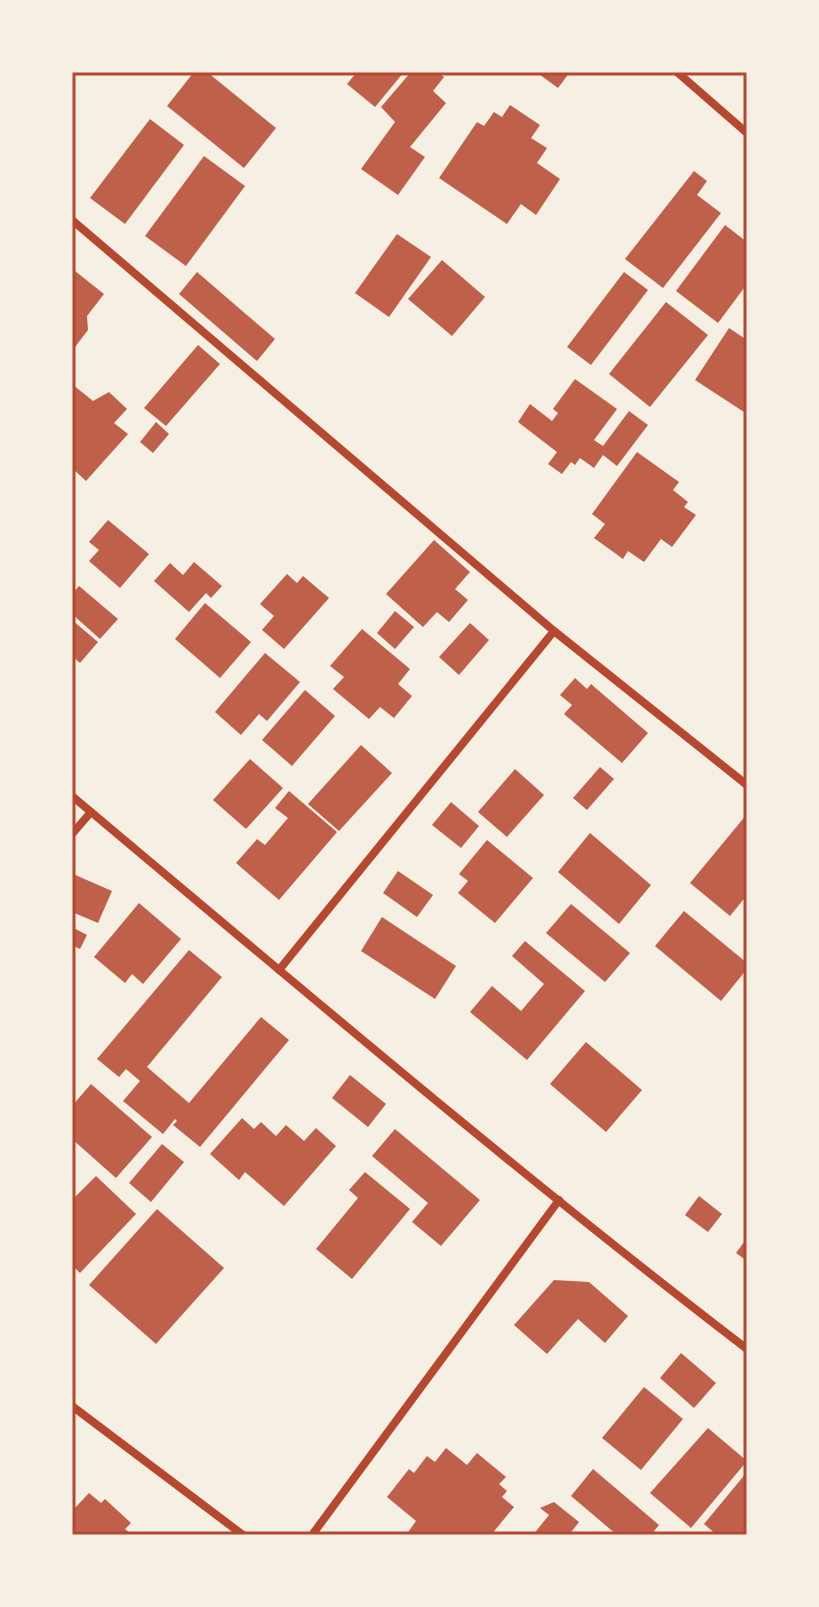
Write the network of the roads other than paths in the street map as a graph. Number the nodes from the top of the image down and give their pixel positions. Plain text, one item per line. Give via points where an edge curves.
1 (677, 72) edge
2 (747, 133) edge
3 (72, 220) edge
4 (554, 631) junction
5 (747, 785) edge
6 (72, 796) edge
7 (91, 812) junction
8 (72, 834) edge
9 (279, 970) junction
10 (559, 1200) junction
11 (747, 1349) edge
12 (72, 1406) edge
13 (243, 1535) edge
14 (312, 1535) edge

1 - 2 street
3 - 4 street
4 - 5 street
4 - 9 street
6 - 7 street
7 - 8 street
7 - 9 street
9 - 10 street
10 - 11 street
10 - 14 street
12 - 13 street

